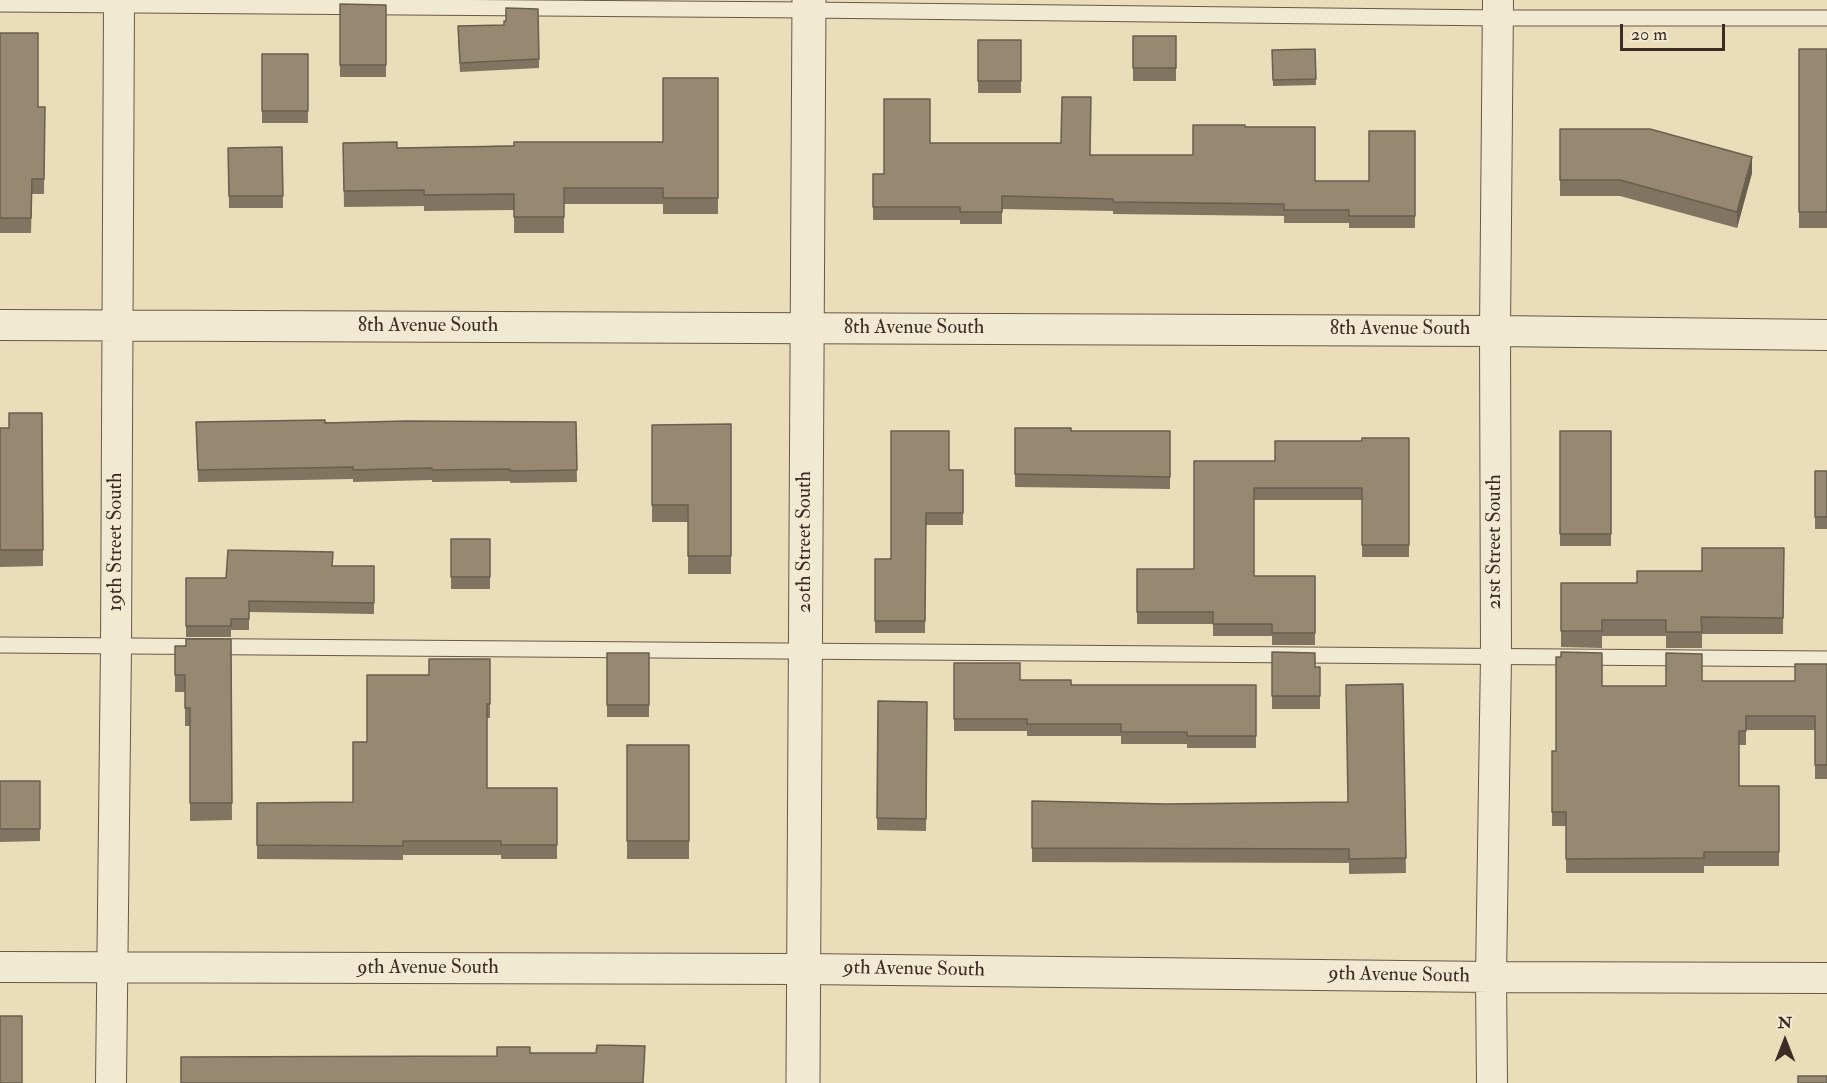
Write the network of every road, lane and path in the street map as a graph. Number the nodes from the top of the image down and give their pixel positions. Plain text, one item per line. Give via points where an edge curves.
1 (119, 2) edge
2 (0, 4) edge
3 (808, 5) edge
4 (1498, 9) edge
5 (1827, 18) edge
6 (0, 325) edge
7 (117, 326) junction
8 (807, 329) junction
9 (1495, 331) junction
10 (1827, 335) edge
11 (0, 645) edge
12 (116, 647) junction
13 (805, 652) junction
14 (1496, 656) junction
15 (1827, 658) edge
16 (0, 968) edge
17 (112, 969) junction
18 (804, 969) junction
19 (1491, 977) junction
20 (1827, 978) edge
21 (111, 1083) edge
22 (802, 1083) edge
23 (1492, 1083) edge

1 - 2 lane
1 - 3 lane
1 - 7 street, 19th Street South
3 - 4 lane
3 - 8 street, 20th Street South
4 - 5 lane
4 - 9 street, 21st Street South
6 - 7 street, 8th Avenue South
7 - 8 street, 8th Avenue South
7 - 12 street, 19th Street South
8 - 9 street, 8th Avenue South
8 - 13 street, 20th Street South
9 - 10 street, 8th Avenue South
9 - 14 street, 21st Street South
11 - 12 lane
12 - 13 lane
12 - 17 street, 19th Street South
13 - 14 lane
13 - 18 street, 20th Street South
14 - 15 lane
14 - 19 street, 21st Street South
16 - 17 street, 9th Avenue South
17 - 18 street, 9th Avenue South
17 - 21 street, 19th Street South
18 - 19 street, 9th Avenue South
18 - 22 street, 20th Street South
19 - 20 street, 9th Avenue South
19 - 23 street, 21st Street South

